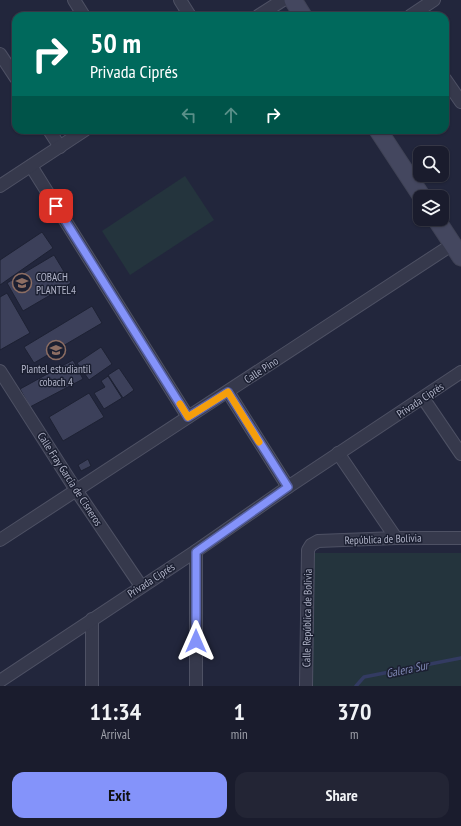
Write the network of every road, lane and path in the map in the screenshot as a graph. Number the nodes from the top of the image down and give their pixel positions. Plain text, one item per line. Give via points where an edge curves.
1 (74, 0) edge
2 (180, 0) edge
3 (283, 0) edge
4 (293, 0) edge
5 (434, 0) edge
6 (82, 12) edge
7 (188, 12) edge
8 (264, 12) edge
9 (300, 12) edge
10 (416, 12) edge
11 (0, 54) edge
12 (12, 72) edge
13 (449, 85) edge
14 (461, 102) edge
15 (52, 134) edge
16 (79, 134) edge
17 (381, 134) edge
18 (60, 147) junction
19 (31, 166) junction
20 (0, 186) edge
21 (417, 190) edge
22 (442, 226) edge
23 (458, 247) edge
24 (0, 371) edge
25 (461, 372) edge
26 (228, 392) junction
27 (423, 398) junction
28 (188, 417) junction
29 (338, 453) junction
30 (461, 454) edge
31 (288, 487) junction
32 (76, 490) junction
33 (0, 538) edge
34 (396, 538) junction
35 (461, 538) edge
36 (308, 550) joint
37 (196, 552) junction
38 (142, 586) junction
39 (92, 619) junction
40 (0, 681) edge
41 (92, 686) edge
42 (196, 686) edge
43 (306, 686) edge

1 - 6 street
2 - 7 street
3 - 8 street
4 - 9 main road
5 - 10 street
11 - 12 street
13 - 14 street
15 - 18 street
16 - 18 street
17 - 21 main road
18 - 19 street
19 - 20 street
19 - 28 street
22 - 23 main road
23 - 26 street, Calle Pino
24 - 32 street, Calle Fray García de Cisneros
25 - 27 street, Privada Ciprés
26 - 28 street, Calle Pino
26 - 31 street
27 - 29 street, Privada Ciprés
27 - 30 street
28 - 32 street, Calle Pino
29 - 31 street, Privada Ciprés
29 - 34 street
31 - 37 street, Privada Ciprés
32 - 33 street, Calle Pino
32 - 38 street, Calle Fray García de Cisneros
34 - 35 street, República de Bolivia
34 - 36 street, República de Bolivia via 318,541
36 - 43 street, Calle República de Bolivia
37 - 38 street, Privada Ciprés
37 - 42 street
38 - 39 street, Privada Ciprés
39 - 40 street, Privada Ciprés
39 - 41 street

